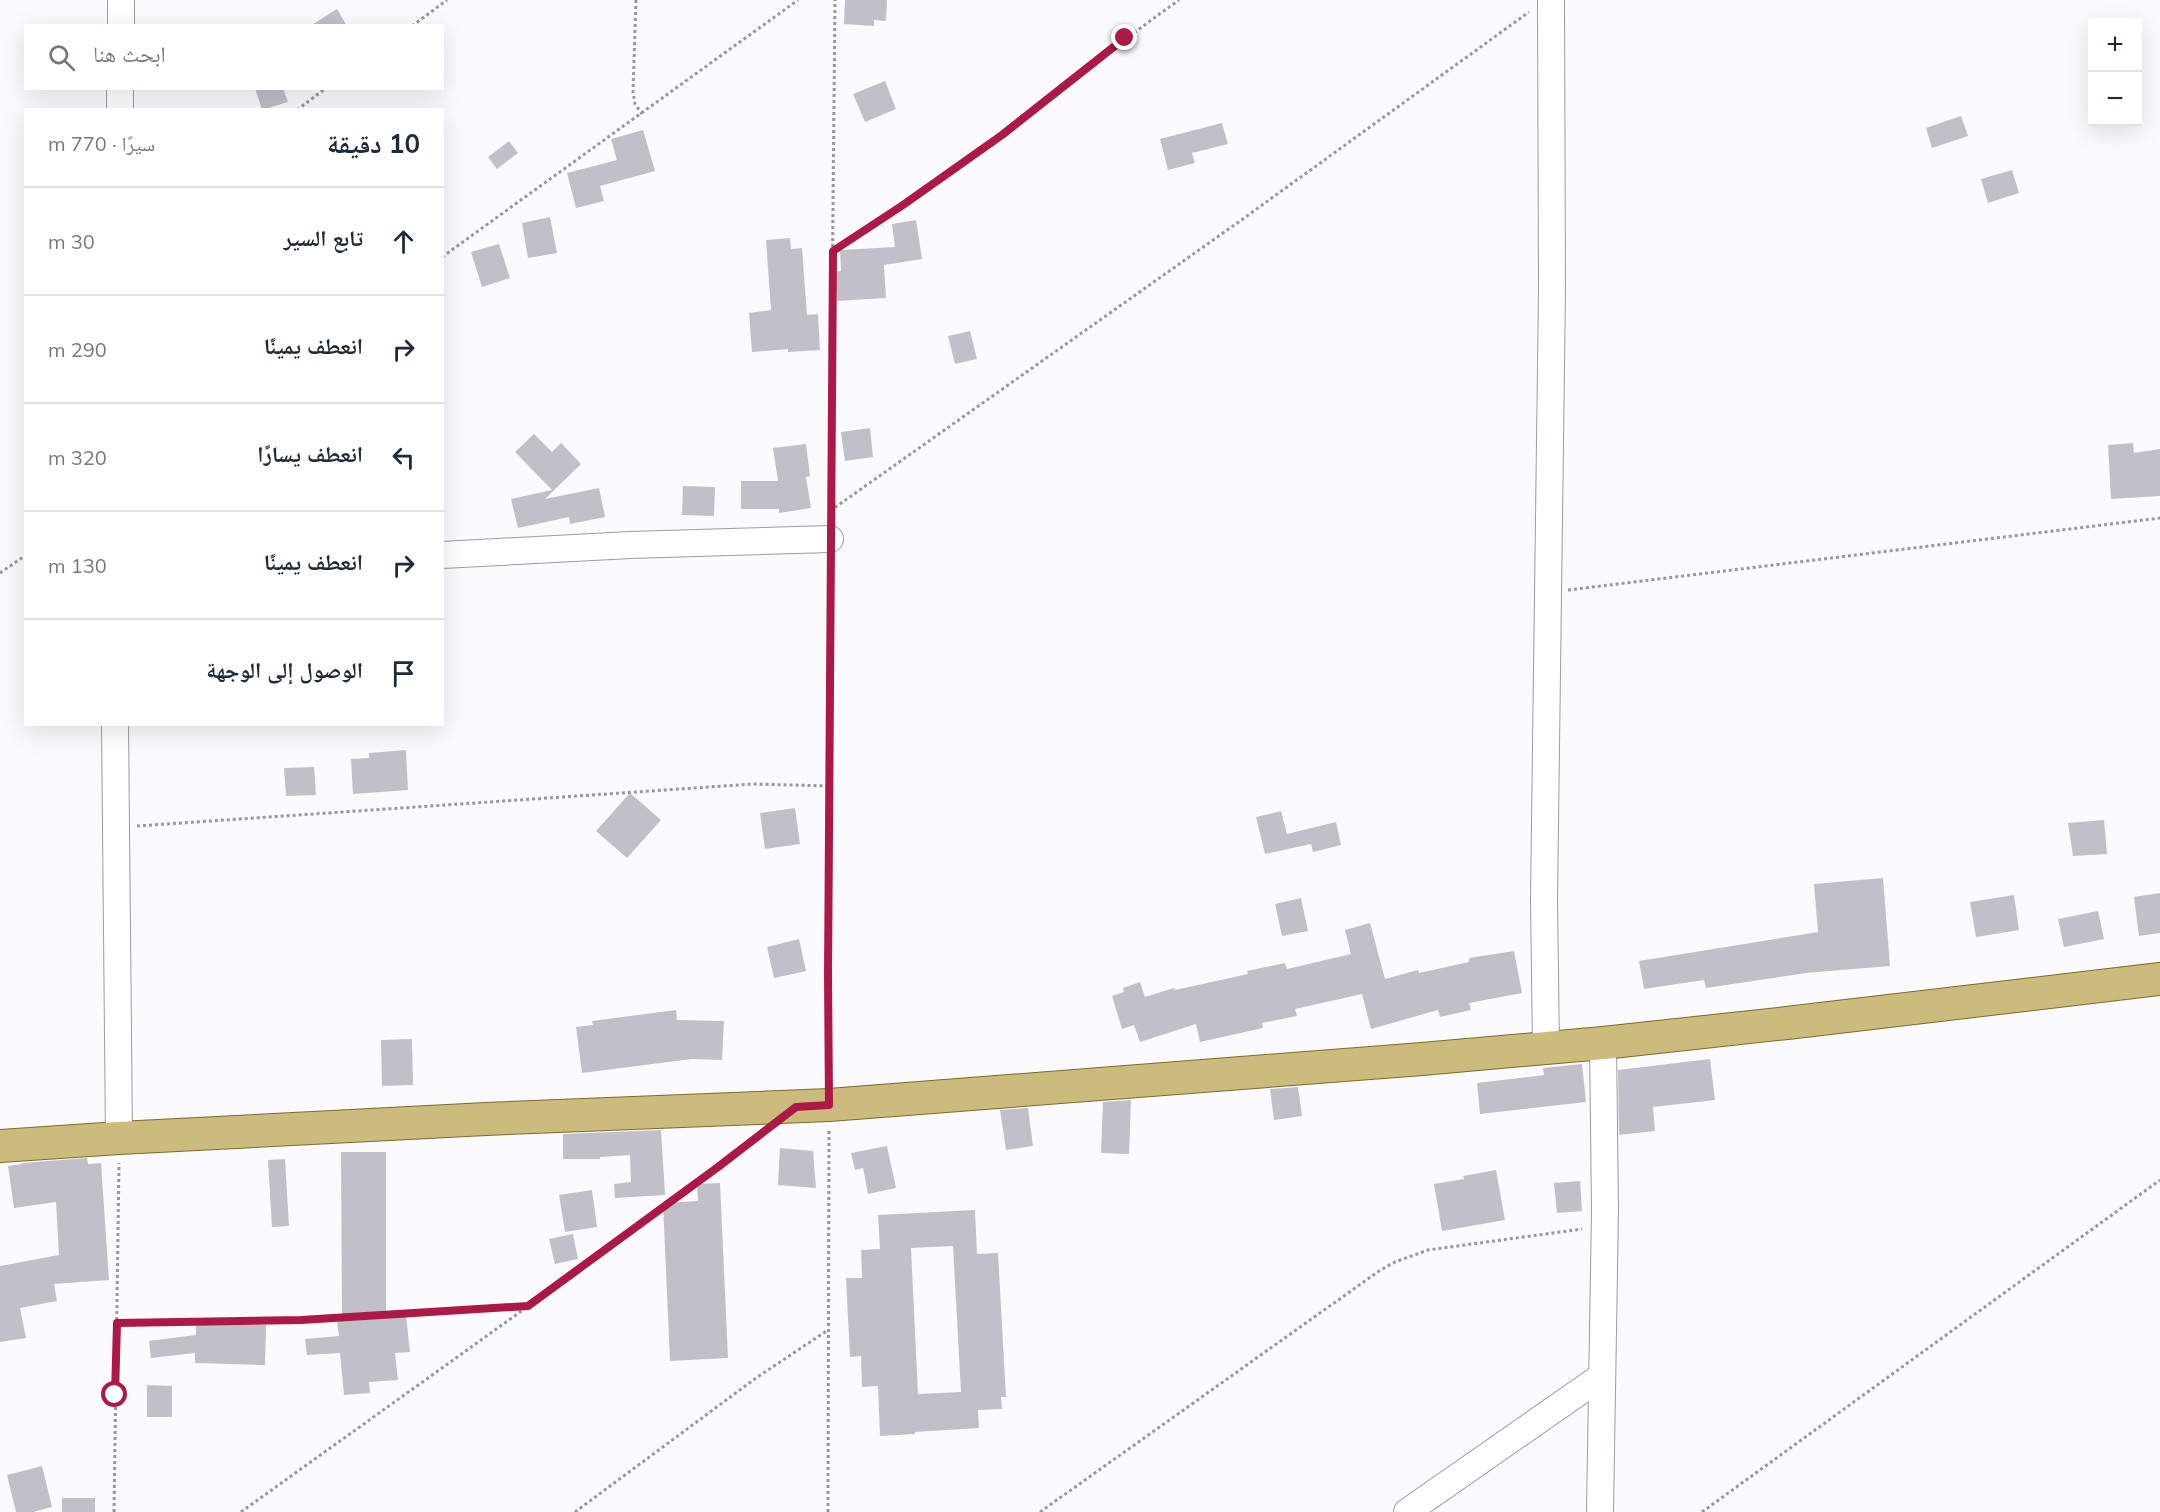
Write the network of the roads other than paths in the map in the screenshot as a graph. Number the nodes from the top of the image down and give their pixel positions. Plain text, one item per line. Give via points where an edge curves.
1 (121, 0) edge
2 (1551, 2) edge
3 (121, 24) edge
4 (120, 90) edge
5 (120, 108) edge
6 (830, 539) road end
7 (444, 555) edge
8 (115, 726) edge
9 (2160, 979) edge
10 (1603, 1043) junction
11 (1546, 1048) junction
12 (120, 1138) junction
13 (0, 1146) edge
14 (1602, 1376) junction
15 (1407, 1512) edge
16 (1600, 1512) edge

1 - 3 street
2 - 11 street
4 - 5 street
6 - 7 street
8 - 12 street
9 - 10 main road
10 - 11 main road
10 - 14 street
11 - 12 main road via 829,1105
12 - 13 main road
14 - 15 street
14 - 16 street

